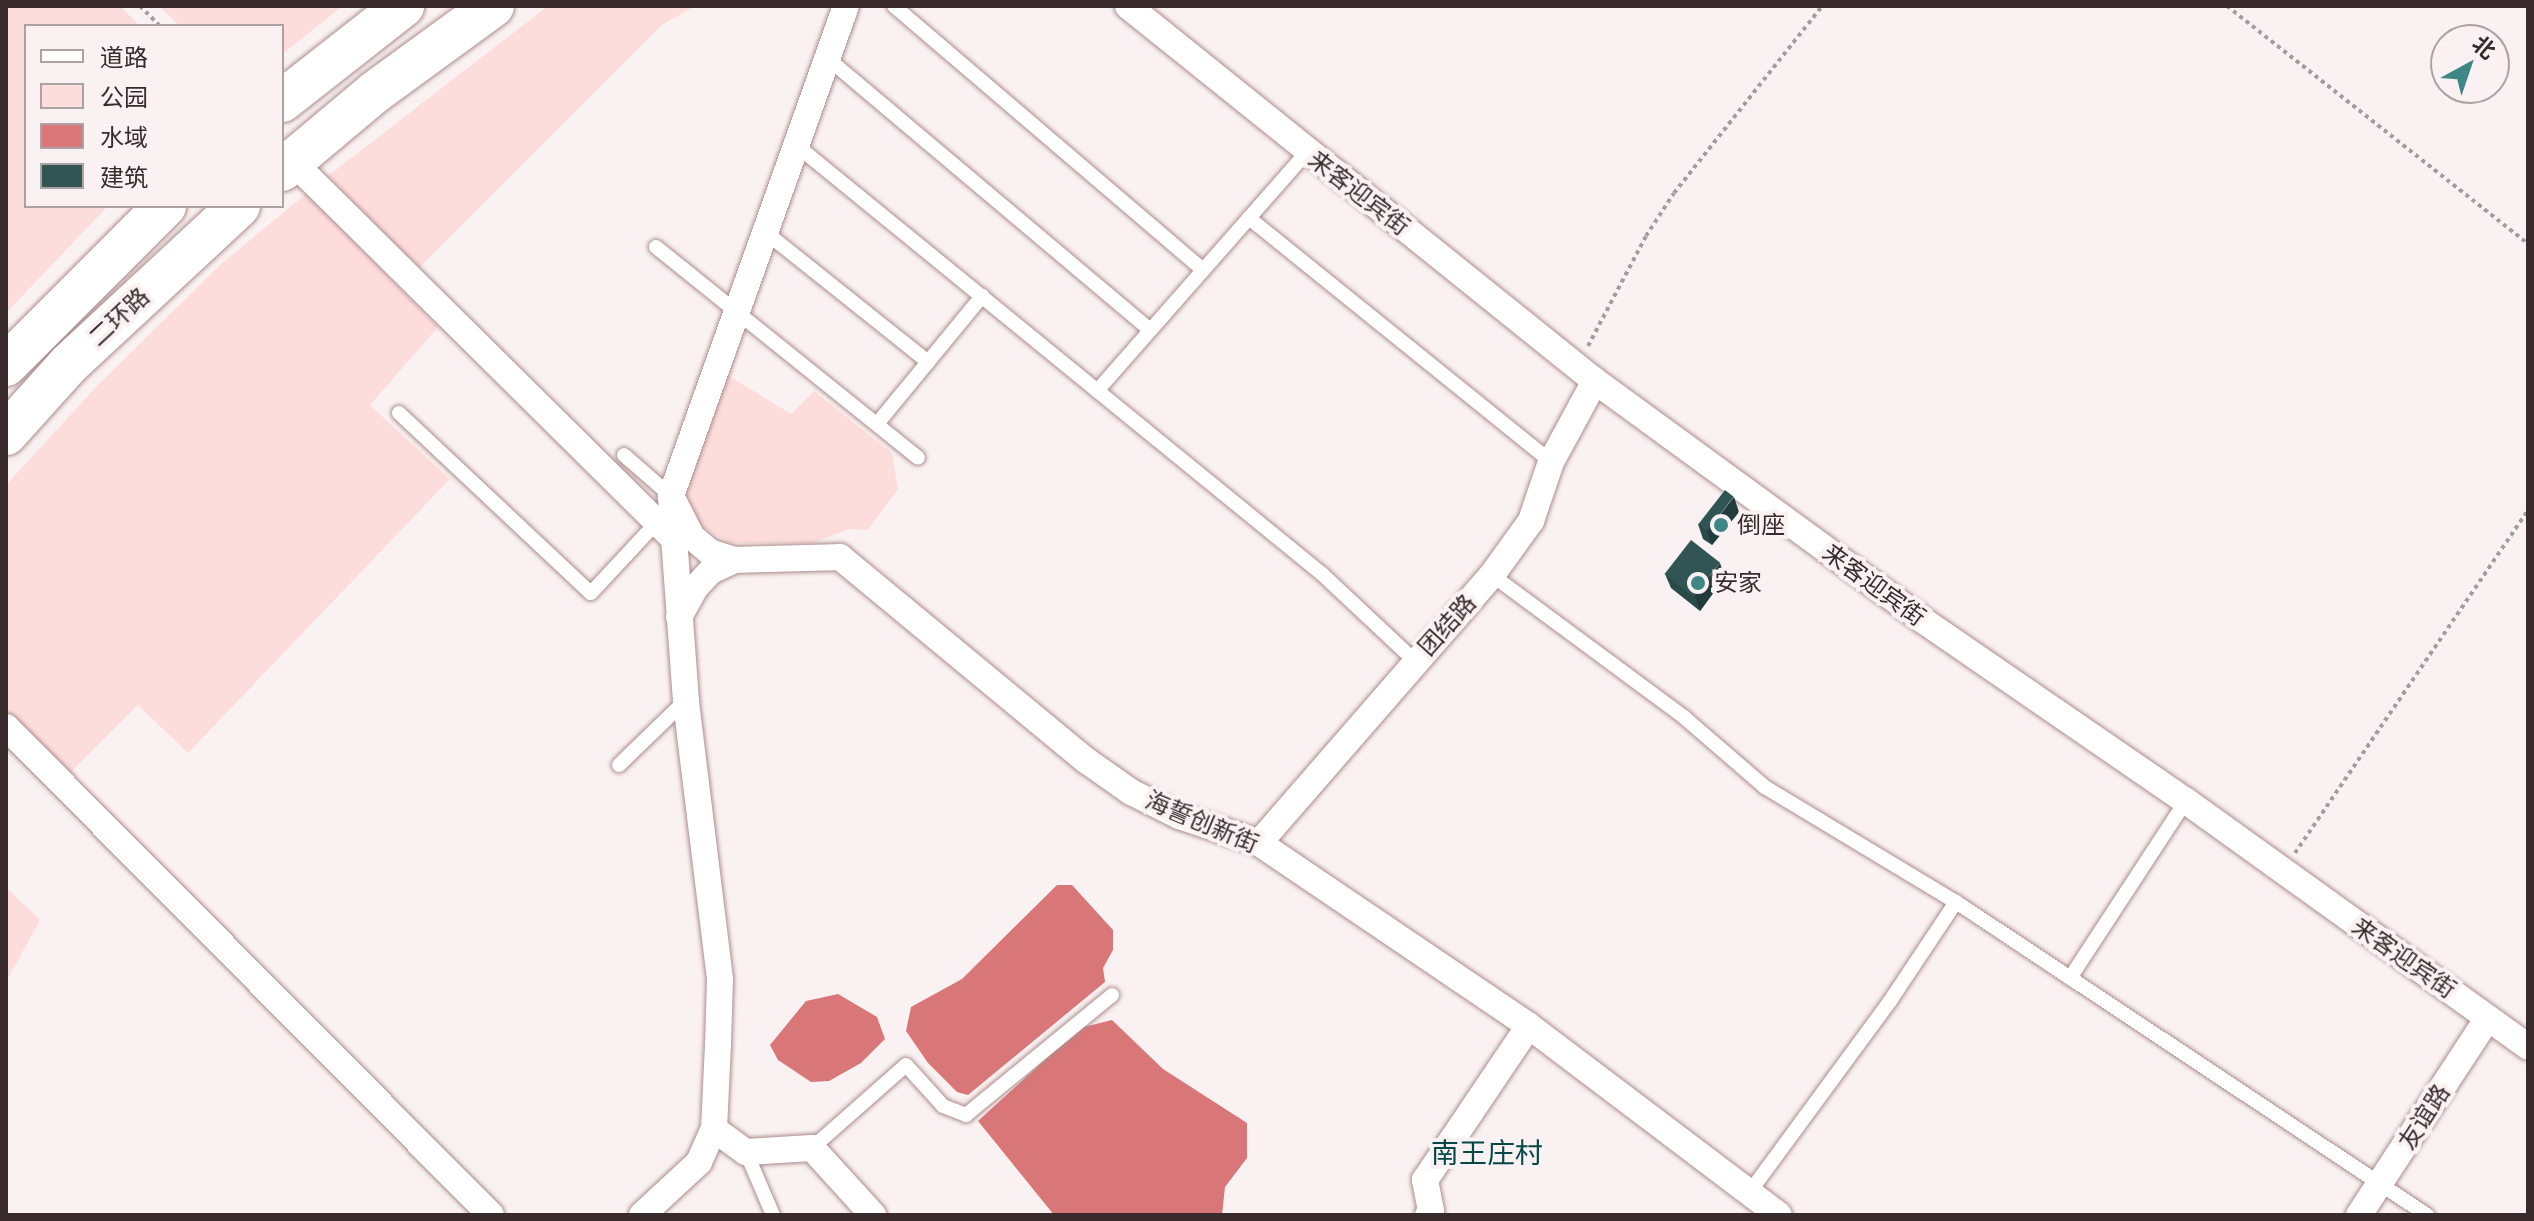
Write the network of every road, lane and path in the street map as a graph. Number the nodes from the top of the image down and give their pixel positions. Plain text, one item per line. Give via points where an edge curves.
1 (140, 6) edge
2 (403, 6) edge
3 (493, 6) edge
4 (846, 6) edge
5 (894, 6) edge
6 (1128, 6) edge
7 (1822, 6) edge
8 (2227, 6) edge
9 (158, 24) edge
10 (825, 57) junction
11 (284, 99) edge
12 (796, 145) junction
13 (1307, 152) junction
14 (287, 165) edge
15 (163, 208) edge
16 (237, 208) edge
17 (1249, 218) junction
18 (764, 231) junction
19 (2528, 244) edge
20 (656, 247) dead end
21 (1203, 270) junction
22 (982, 296) junction
23 (735, 311) junction
24 (1150, 330) junction
25 (928, 362) junction
26 (6, 365) edge
27 (1586, 373) junction
28 (1097, 391) junction
29 (399, 413) dead end
30 (877, 424) junction
31 (6, 434) edge
32 (624, 455) dead end
33 (918, 458) dead end
34 (1551, 462) junction
35 (671, 496) junction
36 (2528, 510) edge
37 (665, 530) junction
38 (735, 560) junction
39 (1492, 575) junction
40 (679, 617) junction
41 (1415, 661) junction
42 (686, 701) junction
43 (6, 727) edge
44 (619, 765) dead end
45 (2186, 801) junction
46 (1259, 843) junction
47 (2282, 872) junction
48 (1956, 902) junction
49 (2070, 978) junction
50 (1112, 995) dead end
51 (2488, 1018) junction
52 (1529, 1026) junction
53 (2528, 1047) edge
54 (714, 1129) junction
55 (812, 1148) junction
56 (746, 1152) junction
57 (2379, 1185) junction
58 (1749, 1193) junction
59 (491, 1215) edge
60 (642, 1215) edge
61 (773, 1215) edge
62 (873, 1215) edge
63 (1428, 1215) edge
64 (1779, 1215) edge
65 (2359, 1215) edge
66 (2427, 1215) edge

1 - 9 path
2 - 11 main road
3 - 14 main road via 375,92
4 - 10 street
5 - 21 lane
6 - 13 street, 来客迎宾街
7 - 27 path via 1646,236
8 - 19 path
10 - 12 street
10 - 24 lane
12 - 18 street
12 - 22 lane
13 - 17 lane
13 - 27 street, 来客迎宾街
14 - 37 street
15 - 26 main road, 二环路
16 - 31 main road, 二环路 via 69,364
17 - 21 lane
17 - 34 lane
18 - 23 street
18 - 25 lane
20 - 23 lane
21 - 24 lane
22 - 25 lane
22 - 28 lane
23 - 30 lane
23 - 35 street
24 - 28 lane
25 - 30 lane
27 - 34 street, 团结路
27 - 45 street, 来客迎宾街 via 1921,619
28 - 41 lane via 1322,574
29 - 37 lane via 591,593
30 - 33 lane
32 - 35 lane
34 - 39 street, 团结路 via 1531,521
35 - 37 street
35 - 38 street, 海誓创新街 via 692,537 710,552
36 - 47 path
37 - 40 street
38 - 40 street via 711,571
38 - 46 street, 海誓创新街 via 840,557 1131,792 1179,816
39 - 41 street, 团结路
39 - 48 lane via 1685,718 1765,787
40 - 42 street
41 - 46 street, 团结路
42 - 44 lane
42 - 54 street via 720,979
43 - 59 street
45 - 47 street, 来客迎宾街
45 - 49 lane
46 - 52 street, 海誓创新街
47 - 51 street, 来客迎宾街
48 - 49 lane
48 - 58 lane
49 - 57 lane
50 - 55 lane via 966,1115 943,1106 906,1065
51 - 53 street, 来客迎宾街
51 - 57 street, 友谊路
52 - 58 street, 海誓创新街
52 - 63 street via 1425,1180
54 - 56 street
54 - 60 street via 699,1162
55 - 56 street
55 - 62 street
56 - 61 lane
57 - 65 street, 友谊路
57 - 66 lane
58 - 64 street, 海誓创新街

